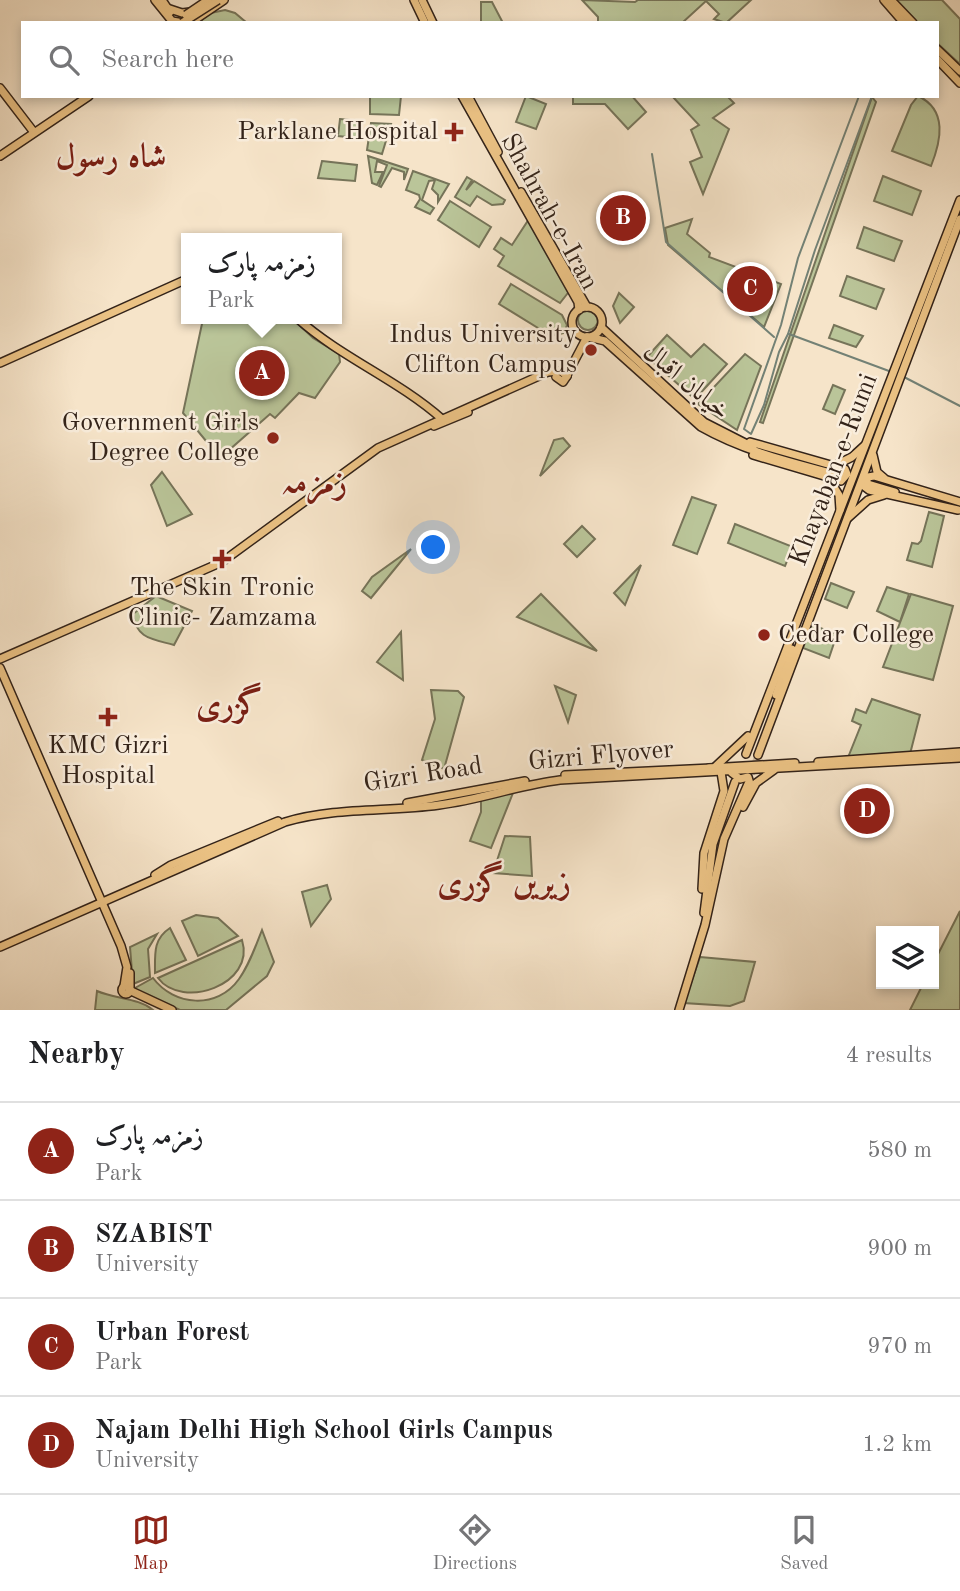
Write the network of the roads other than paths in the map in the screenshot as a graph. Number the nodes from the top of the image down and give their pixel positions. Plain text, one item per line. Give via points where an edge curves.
1 (155, 0) edge
2 (162, 0) edge
3 (209, 0) edge
4 (218, 0) edge
5 (224, 0) edge
6 (414, 0) edge
7 (422, 0) edge
8 (884, 0) edge
9 (891, 0) edge
10 (165, 9) junction
11 (182, 13) junction
12 (202, 14) junction
13 (163, 21) edge
14 (179, 21) edge
15 (180, 21) edge
16 (181, 21) edge
17 (182, 21) edge
18 (193, 21) edge
19 (199, 21) edge
20 (424, 21) edge
21 (432, 21) edge
22 (903, 21) edge
23 (911, 21) edge
24 (939, 51) edge
25 (939, 61) edge
26 (959, 76) edge
27 (0, 89) edge
28 (78, 98) edge
29 (86, 98) edge
30 (464, 98) edge
31 (469, 98) edge
32 (34, 133) junction
33 (0, 151) edge
34 (0, 156) edge
35 (960, 200) edge
36 (526, 206) junction
37 (960, 219) edge
38 (181, 281) edge
39 (927, 296) junction
40 (923, 307) junction
41 (583, 308) junction
42 (306, 324) edge
43 (308, 324) edge
44 (604, 330) junction
45 (585, 336) junction
46 (608, 344) junction
47 (0, 361) edge
48 (445, 419) junction
49 (869, 440) junction
50 (742, 445) junction
51 (873, 448) junction
52 (833, 466) junction
53 (842, 474) dead end
54 (826, 477) junction
55 (868, 482) dead end
56 (894, 483) junction
57 (892, 495) junction
58 (960, 507) edge
59 (840, 514) junction
60 (845, 522) junction
61 (807, 598) junction
62 (803, 636) junction
63 (784, 656) junction
64 (0, 660) edge
65 (0, 668) edge
66 (776, 696) junction
67 (748, 736) junction
68 (960, 752) edge
69 (753, 758) junction
70 (960, 758) edge
71 (778, 769) junction
72 (716, 771) junction
73 (738, 781) junction
74 (749, 788) junction
75 (743, 807) dead end
76 (187, 863) junction
77 (170, 873) junction
78 (155, 876) junction
79 (103, 900) junction
80 (704, 910) junction
81 (0, 945) edge
82 (127, 990) junction
83 (164, 1010) edge
84 (172, 1010) edge
85 (676, 1010) edge

1 - 10 main road
2 - 10 main road
3 - 11 main road
3 - 16 main road, bridge
4 - 17 main road, bridge
5 - 12 main road
6 - 20 main road
7 - 21 main road
8 - 22 main road
9 - 23 main road
10 - 11 main road
10 - 13 main road
10 - 14 main road
11 - 15 main road
12 - 18 main road
12 - 19 main road
24 - 26 main road
25 - 26 main road
27 - 32 main road
28 - 32 main road
29 - 32 main road
30 - 36 main road, Shahrah-e-Iran
31 - 36 main road, Shahrah-e-Iran
32 - 33 main road
32 - 34 main road
35 - 39 main road, Khayaban-e-Rumi
36 - 41 main road, Shahrah-e-Iran
37 - 39 main road, Khayaban-e-Rumi
38 - 47 main road
39 - 40 main road, Khayaban-e-Rumi
40 - 49 main road, Khayaban-e-Rumi
40 - 51 main road, Khayaban-e-Rumi
41 - 44 main road via 598,312
41 - 45 main road via 573,325
42 - 48 main road
43 - 48 main road via 418,395
44 - 45 main road
44 - 46 main road via 600,335
44 - 50 main road, خیابان اقبال via 704,422
45 - 46 main road, خیابان اقبال
45 - 48 main road via 561,373
46 - 50 main road, خیابان اقبال via 701,427
48 - 64 main road via 381,450 221,566
49 - 52 main road via 852,457
49 - 59 main road, Khayaban-e-Rumi
50 - 52 main road
50 - 53 main road, خیابان اقبال
50 - 54 main road via 761,459
51 - 56 main road via 877,472
51 - 60 main road, Khayaban-e-Rumi
52 - 54 main road via 846,472 844,481
54 - 59 main road via 839,495
55 - 58 main road
56 - 57 main road via 871,476 865,487
56 - 58 main road
57 - 58 main road
57 - 60 main road via 868,500
59 - 61 main road, Khayaban-e-Rumi
60 - 62 main road, Khayaban-e-Rumi
61 - 63 main road, Khayaban-e-Rumi
61 - 67 main road
62 - 66 main road
62 - 69 main road, Khayaban-e-Rumi
63 - 66 main road via 792,649
63 - 69 main road, Khayaban-e-Rumi
65 - 79 main road
66 - 69 main road
67 - 69 main road via 742,756 748,761
67 - 72 main road
68 - 69 main road
69 - 72 main road
70 - 71 main road
71 - 72 main road
71 - 74 main road
72 - 73 main road
72 - 76 main road, Gizri Flyover via 540,782 444,804 322,813 285,822
72 - 77 main road, Gizri Road via 551,783 438,808 327,814 271,830
72 - 78 main road, Gizri Road via 549,777 440,799 315,810 255,829
72 - 80 main road via 724,785 704,853
73 - 74 main road via 749,778
73 - 80 main road via 716,844
74 - 75 main road
74 - 85 main road via 724,839 705,925
76 - 77 main road
76 - 78 main road
77 - 79 main road
78 - 79 main road
79 - 81 main road
79 - 82 main road via 127,954
80 - 85 main road
82 - 83 main road
82 - 84 main road

